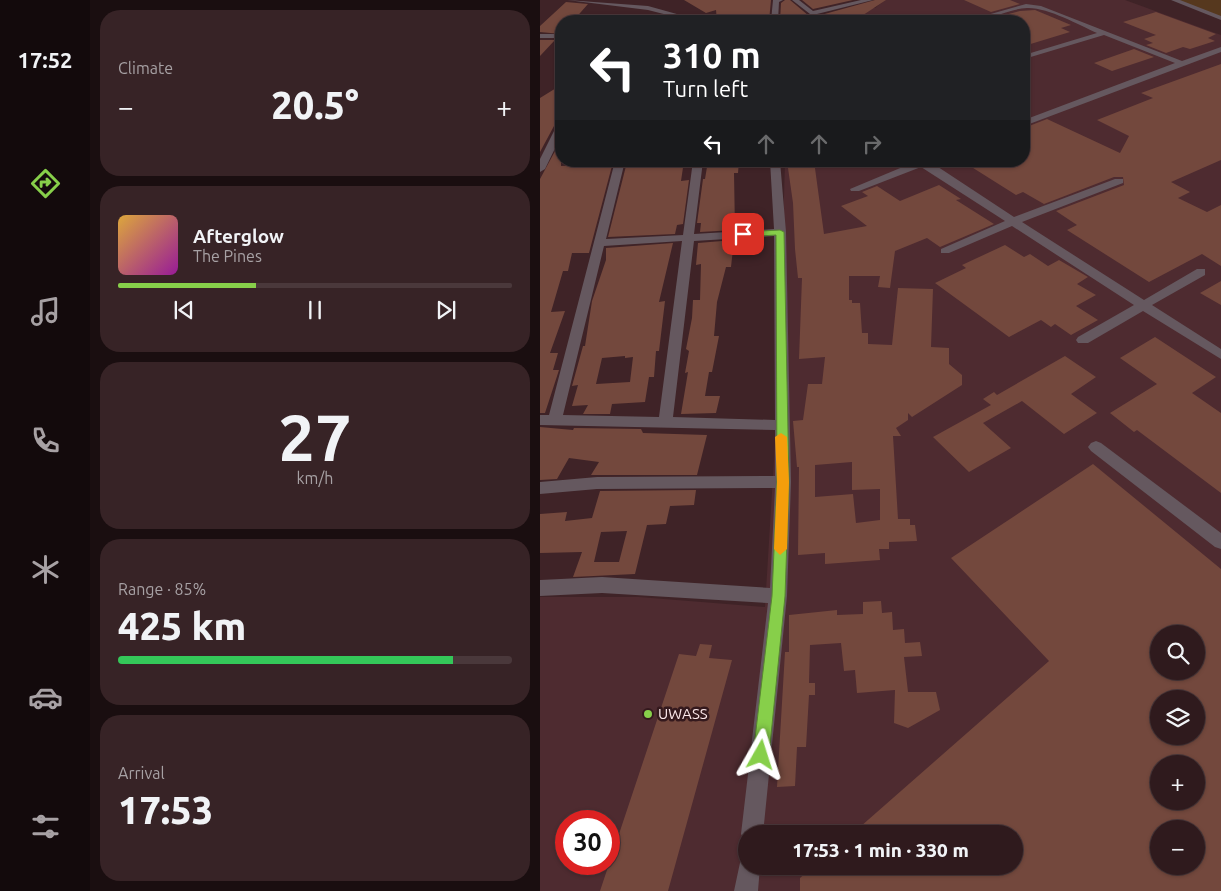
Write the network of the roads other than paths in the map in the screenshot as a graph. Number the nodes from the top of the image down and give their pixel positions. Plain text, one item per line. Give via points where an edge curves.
1 (570, 0) edge
2 (780, 0) edge
3 (795, 0) edge
4 (870, 0) edge
5 (1174, 0) edge
6 (812, 13) junction
7 (675, 15) edge
8 (775, 15) edge
9 (814, 15) edge
10 (994, 15) edge
11 (1221, 18) edge
12 (1104, 33) junction
13 (540, 36) edge
14 (555, 36) edge
15 (1221, 49) edge
16 (1030, 54) edge
17 (1181, 63) junction
18 (1030, 121) edge
19 (555, 139) edge
20 (619, 167) edge
21 (697, 167) edge
22 (775, 167) edge
23 (909, 167) edge
24 (933, 167) edge
25 (540, 169) edge
26 (1119, 181) dead end
27 (855, 189) dead end
28 (1012, 222) junction
29 (780, 232) junction
30 (687, 238) junction
31 (600, 243) junction
32 (945, 252) dead end
33 (1201, 272) dead end
34 (1143, 306) junction
35 (1083, 340) dead end
36 (1221, 355) edge
37 (556, 419) junction
38 (540, 420) edge
39 (665, 424) junction
40 (780, 425) junction
41 (1096, 448) dead end
42 (783, 482) junction
43 (540, 488) edge
44 (1221, 542) edge
45 (540, 588) edge
46 (778, 596) junction
47 (753, 825) edge
48 (747, 875) edge
49 (746, 891) edge

1 - 7 street via 648,8
2 - 8 street via 776,1
3 - 6 street
4 - 6 street
5 - 11 street
6 - 9 street
10 - 12 street via 1039,7
12 - 16 street
12 - 17 street
13 - 14 street
15 - 17 street
17 - 18 street
19 - 25 street
20 - 31 street
21 - 30 street
22 - 29 street
23 - 27 street
24 - 28 street
26 - 28 street
28 - 32 street
28 - 34 street
29 - 30 street
29 - 40 street
30 - 31 street
30 - 39 street
31 - 37 street
33 - 34 street
34 - 35 street
34 - 36 street
37 - 38 street
37 - 39 street
39 - 40 street
40 - 42 street
41 - 44 street
42 - 43 street via 597,483
42 - 46 street
45 - 46 street via 602,585
46 - 47 street
48 - 49 street

